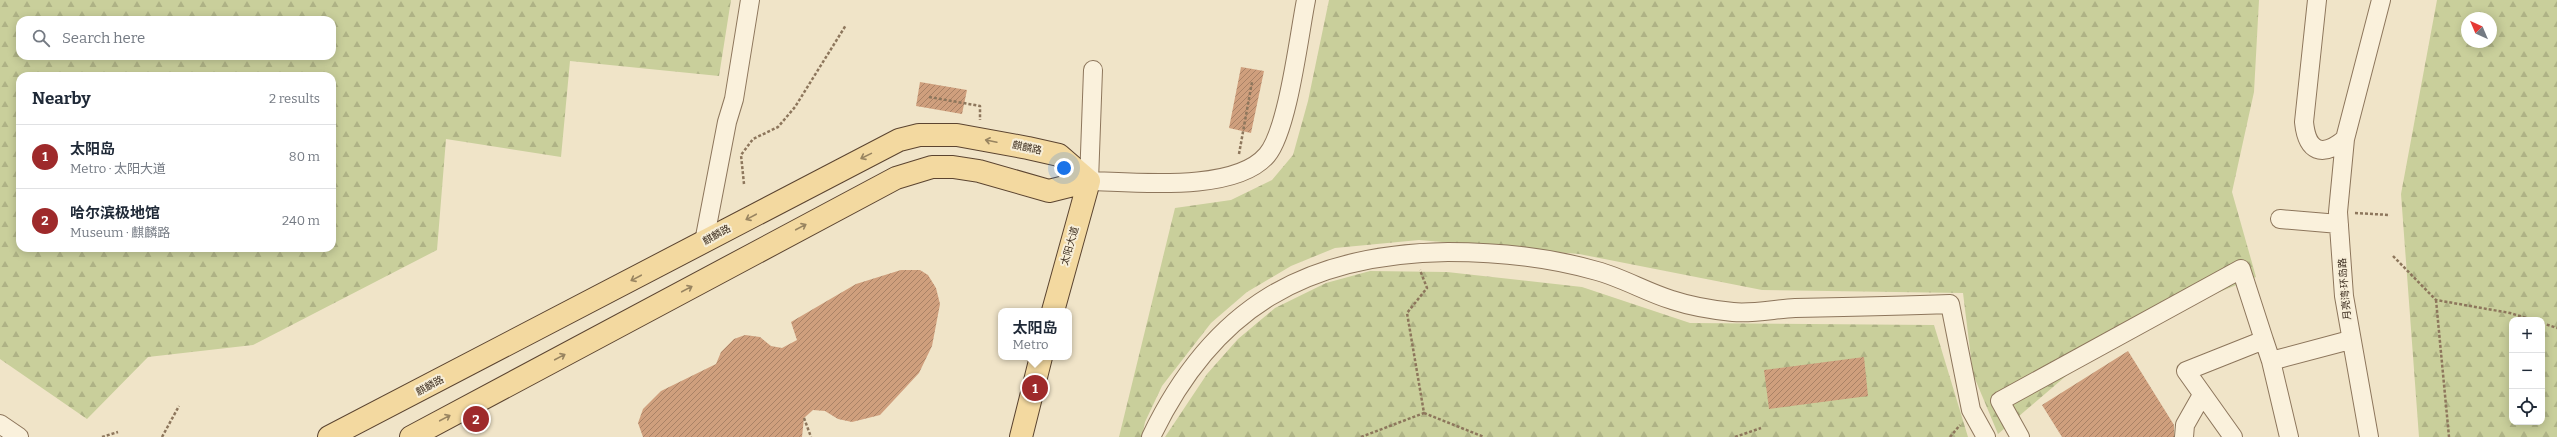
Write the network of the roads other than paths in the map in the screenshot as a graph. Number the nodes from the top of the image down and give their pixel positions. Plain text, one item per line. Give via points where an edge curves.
1 (750, 0) edge
2 (1306, 0) edge
3 (2317, 0) edge
4 (2381, 0) edge
5 (1093, 70) dead end
6 (2345, 139) junction
7 (1089, 181) junction
8 (2339, 218) junction
9 (2280, 219) dead end
10 (704, 242) junction
11 (1054, 308) edge
12 (2264, 340) junction
13 (2350, 340) junction
14 (1040, 360) edge
15 (2271, 361) junction
16 (2202, 394) junction
17 (0, 424) edge
18 (19, 437) edge
19 (329, 437) edge
20 (411, 437) edge
21 (1021, 437) edge
22 (1151, 437) edge
23 (1986, 437) edge
24 (2020, 437) edge
25 (2184, 437) edge
26 (2233, 437) edge
27 (2288, 437) edge
28 (2369, 437) edge

1 - 10 street via 734,99 727,122
2 - 7 street via 1282,123 1275,143 1267,155 1251,167 1235,174 1178,182
3 - 6 street via 2304,113 2305,132 2311,144 2322,150 2329,151
4 - 6 street, 月亮湾·环岛路
5 - 7 street
6 - 8 street, 月亮湾·环岛路
7 -> 10 main road, 麒麟路 via 1059,155 980,138 938,134 899,140
7 - 11 main road, 太阳大道
20 -> 7 main road via 860,196 902,176 932,167 953,167 979,171 1049,191
8 - 9 street
8 - 13 street, 月亮湾·环岛路
10 -> 19 main road, 麒麟路
12 - 15 street
12 - 16 street via 2186,371
12 - 24 street via 2241,269 2000,401
13 - 15 street
13 - 28 street, 月亮湾·环岛路
14 - 21 main road
15 - 27 street
16 - 25 street via 2185,425
16 - 26 street
17 - 18 street
22 - 23 street via 1162,414 1187,375 1220,335 1241,316 1307,276 1359,260 1412,253 1489,253 1563,263 1629,281 1672,301 1734,312 1950,304 1971,410

